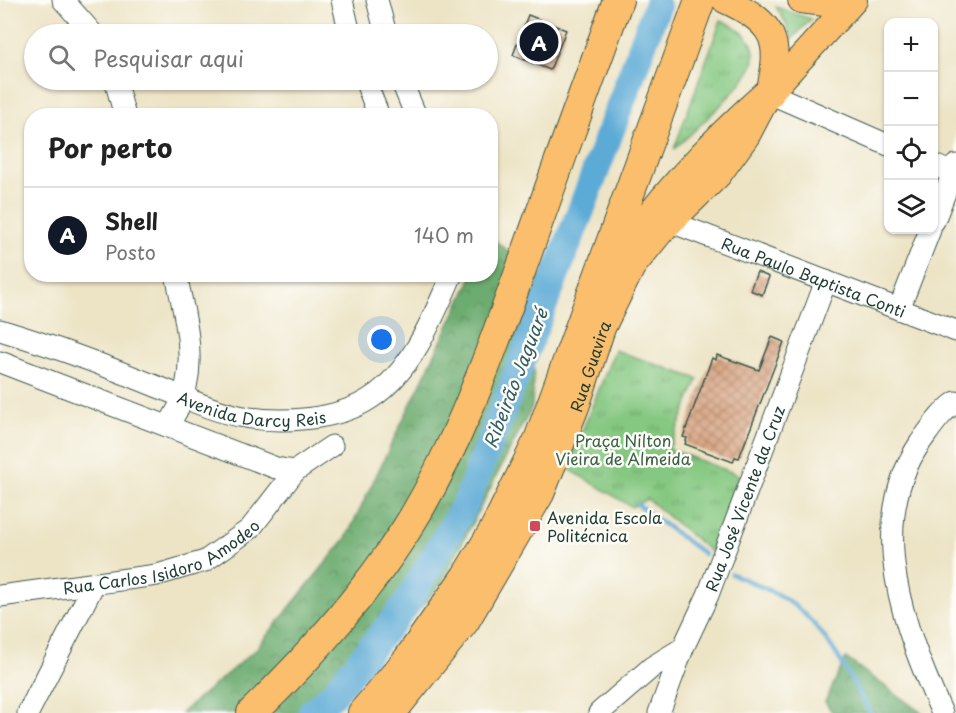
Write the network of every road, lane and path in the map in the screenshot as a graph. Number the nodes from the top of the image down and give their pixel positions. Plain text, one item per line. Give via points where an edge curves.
1 (63, 0) edge
2 (342, 0) edge
3 (378, 0) edge
4 (618, 0) edge
5 (700, 0) edge
6 (725, 0) edge
7 (801, 0) edge
8 (840, 0) edge
9 (854, 0) edge
10 (84, 24) edge
11 (348, 24) edge
12 (384, 24) edge
13 (118, 90) edge
14 (369, 90) edge
15 (405, 90) edge
16 (769, 93) junction
17 (123, 108) edge
18 (376, 108) edge
19 (413, 108) edge
20 (884, 143) edge
21 (947, 168) edge
22 (938, 203) edge
23 (671, 222) junction
24 (928, 234) edge
25 (826, 281) junction
26 (178, 282) edge
27 (447, 282) edge
28 (594, 295) junction
29 (899, 309) junction
30 (0, 330) edge
31 (956, 331) edge
32 (0, 362) edge
33 (183, 396) junction
34 (956, 402) edge
35 (168, 426) junction
36 (332, 446) dead end
37 (295, 471) junction
38 (94, 584) junction
39 (0, 596) edge
40 (683, 648) junction
41 (28, 713) edge
42 (252, 713) edge
43 (363, 713) edge
44 (393, 713) edge
45 (599, 713) edge
46 (659, 713) edge
47 (942, 713) edge

1 - 10 street
2 - 11 street
3 - 12 street
4 - 42 highway via 491,351 438,472 368,586 327,637
5 - 28 highway
6 - 16 main road via 750,12 773,36 776,60
7 - 8 main road
9 - 16 main road
13 - 17 street
14 - 18 street
15 - 19 street
16 - 20 street
16 - 23 main road, Rua Guavira via 747,135 718,175
16 - 28 highway via 688,172
21 - 22 street
23 - 25 street, Rua Paulo Baptista Conti
23 - 44 main road, Rua Guavira via 632,267 614,300 541,494 466,622
24 - 29 street
25 - 29 street, Rua Paulo Baptista Conti
25 - 40 street, Rua José Vicente da Cruz via 708,595
26 - 33 street via 189,339
27 - 33 street, Avenida Darcy Reis via 419,343 393,378 370,399 322,418 274,420 237,416
28 - 43 highway via 539,440 494,531 408,660
29 - 31 street, Rua Paulo Baptista Conti
30 - 33 street, Avenida Darcy Reis via 56,347
32 - 35 street
33 - 35 street
34 - 47 street via 932,425 913,454 903,476 893,526 895,574 902,608
35 - 37 street via 258,463
36 - 37 street, Avenida Darcy Reis
37 - 38 street, Rua Carlos Isidoro Amodeo via 250,529 205,561 157,575
38 - 39 street, Rua Carlos Isidoro Amodeo
38 - 41 street
40 - 45 street via 652,667
40 - 46 street, Rua José Vicente da Cruz

